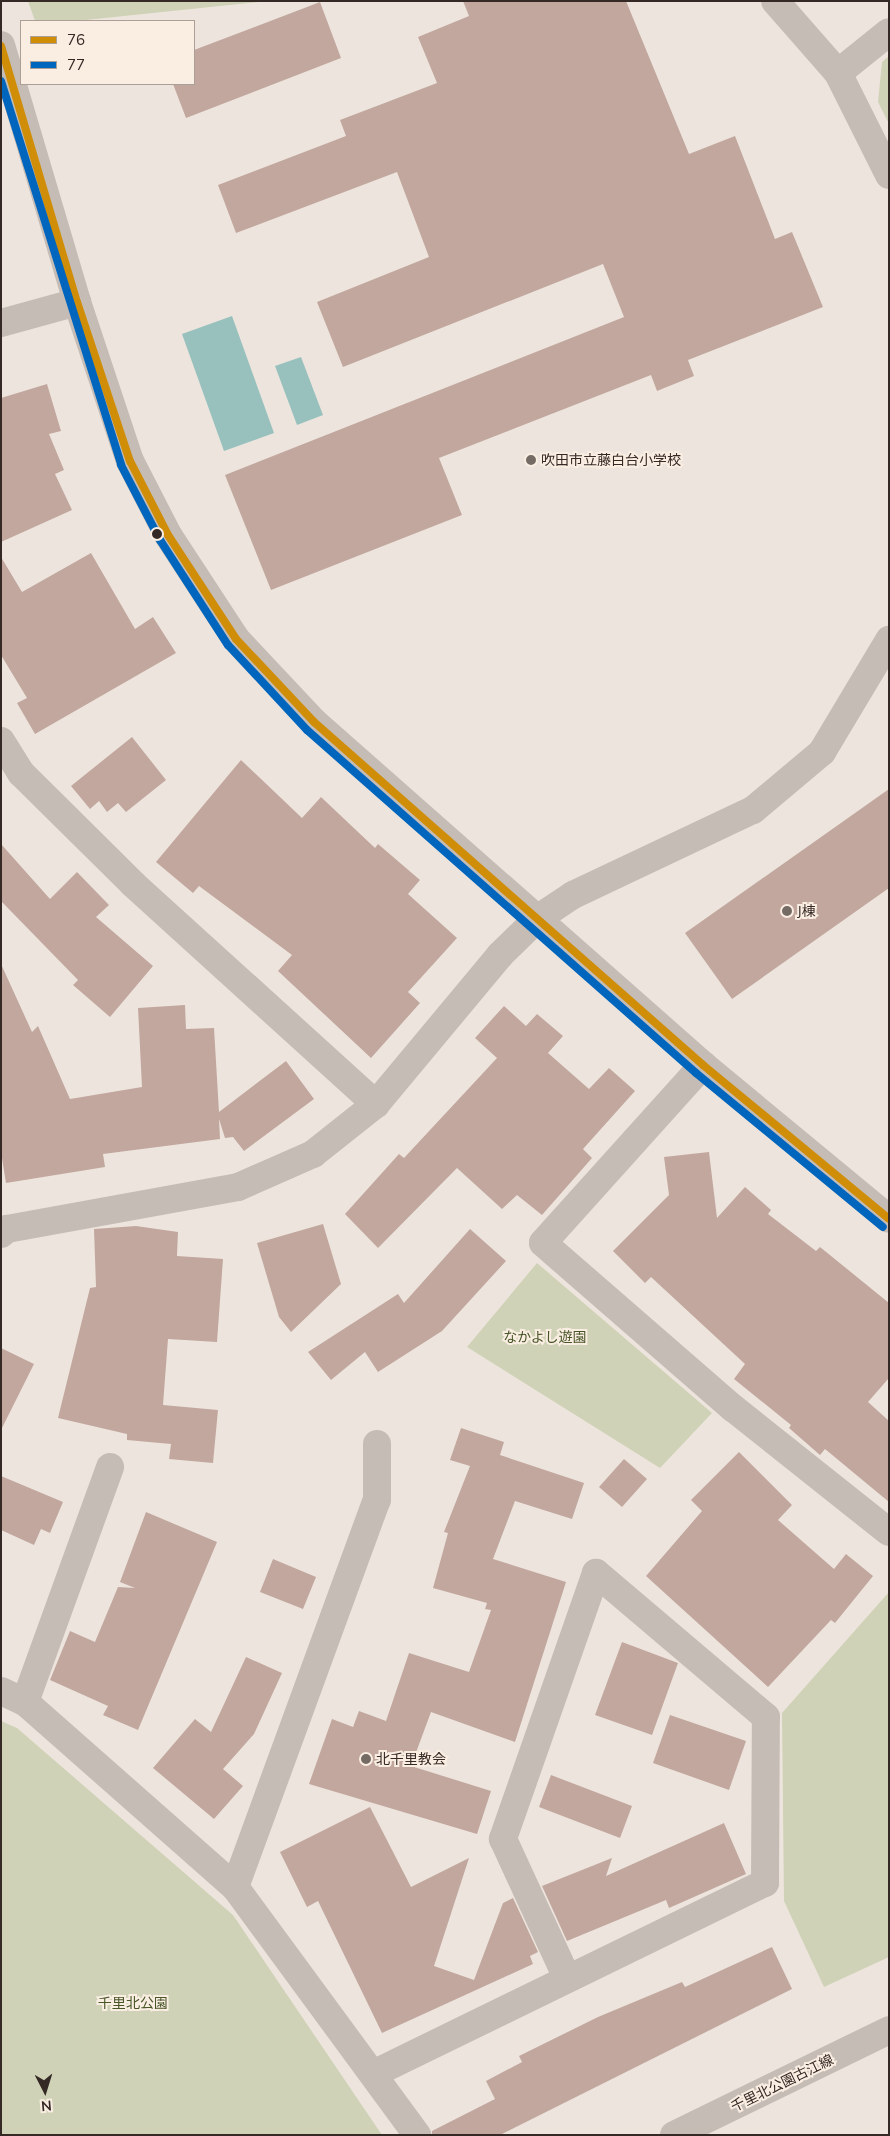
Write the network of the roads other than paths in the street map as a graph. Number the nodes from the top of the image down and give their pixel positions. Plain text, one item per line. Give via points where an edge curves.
1 (776, 1) edge
2 (889, 32) edge
3 (1, 45) edge
4 (838, 74) junction
5 (889, 175) edge
6 (77, 302) junction
7 (1, 323) edge
8 (889, 640) edge
9 (1, 741) edge
10 (536, 919) junction
11 (703, 1065) junction
12 (376, 1104) junction
13 (889, 1219) edge
14 (3, 1226) edge
15 (377, 1444) dead end
16 (110, 1467) dead end
17 (889, 1532) edge
18 (13, 1696) edge
19 (235, 1887) junction
20 (566, 1976) junction
21 (889, 2030) edge
22 (375, 2073) junction
23 (417, 2135) edge
24 (674, 2135) edge

1 - 4 street
2 - 4 street
3 - 6 street
4 - 5 street
6 - 7 street
6 - 10 street via 130,461 168,535 236,639 314,722
8 - 10 street via 822,752 753,810 573,895
9 - 12 street via 21,773 133,884
10 - 11 street
10 - 12 street via 500,955
11 - 13 street
11 - 17 street via 543,1243 733,1408
12 - 14 street via 313,1154 238,1187
15 - 19 street via 377,1500
16 - 18 street
18 - 19 street
19 - 22 street
20 - 20 street via 764,1883 766,1717 596,1574 503,1840
20 - 22 street
21 - 24 street, 千里北公園古江線
22 - 23 street

